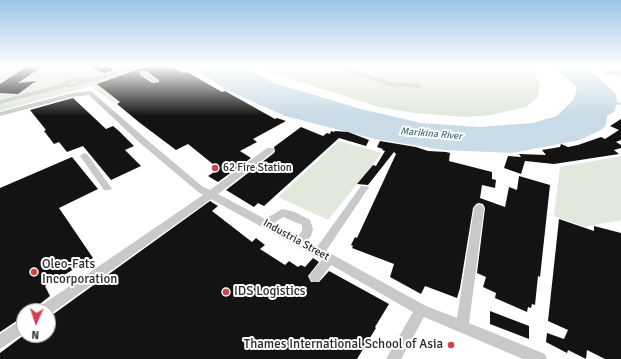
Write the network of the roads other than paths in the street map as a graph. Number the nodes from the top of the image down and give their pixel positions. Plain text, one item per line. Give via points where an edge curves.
1 (91, 83) edge
2 (385, 83) edge
3 (83, 86) junction
4 (420, 86) dead end
5 (49, 89) junction
6 (0, 101) edge
7 (46, 102) junction
8 (0, 114) edge
9 (270, 150) dead end
10 (84, 156) dead end
11 (107, 188) dead end
12 (364, 188) dead end
13 (210, 195) junction
14 (479, 208) dead end
15 (268, 222) junction
16 (302, 239) junction
17 (324, 256) junction
18 (315, 277) dead end
19 (55, 303) edge
20 (421, 310) junction
21 (462, 327) junction
22 (16, 331) edge
23 (0, 342) edge
24 (393, 359) edge
25 (540, 359) edge

1 - 3 street
2 - 4 street
3 - 5 street via 65,84
3 - 7 street
3 - 13 street, Industria Street via 160,156
5 - 6 street via 39,92 30,90 21,96
5 - 7 street via 51,92
7 - 8 street
9 - 13 street
10 - 11 street
12 - 17 street
13 - 15 street, Industria Street
13 - 19 street
14 - 21 street
15 - 16 street, Industria Street
15 - 16 street via 282,213 291,216 307,225 307,233
16 - 17 street, Industria Street
17 - 18 street
17 - 20 street, Industria Street
20 - 21 street, Industria Street
20 - 24 street
21 - 25 street, Industria Street
22 - 23 street

